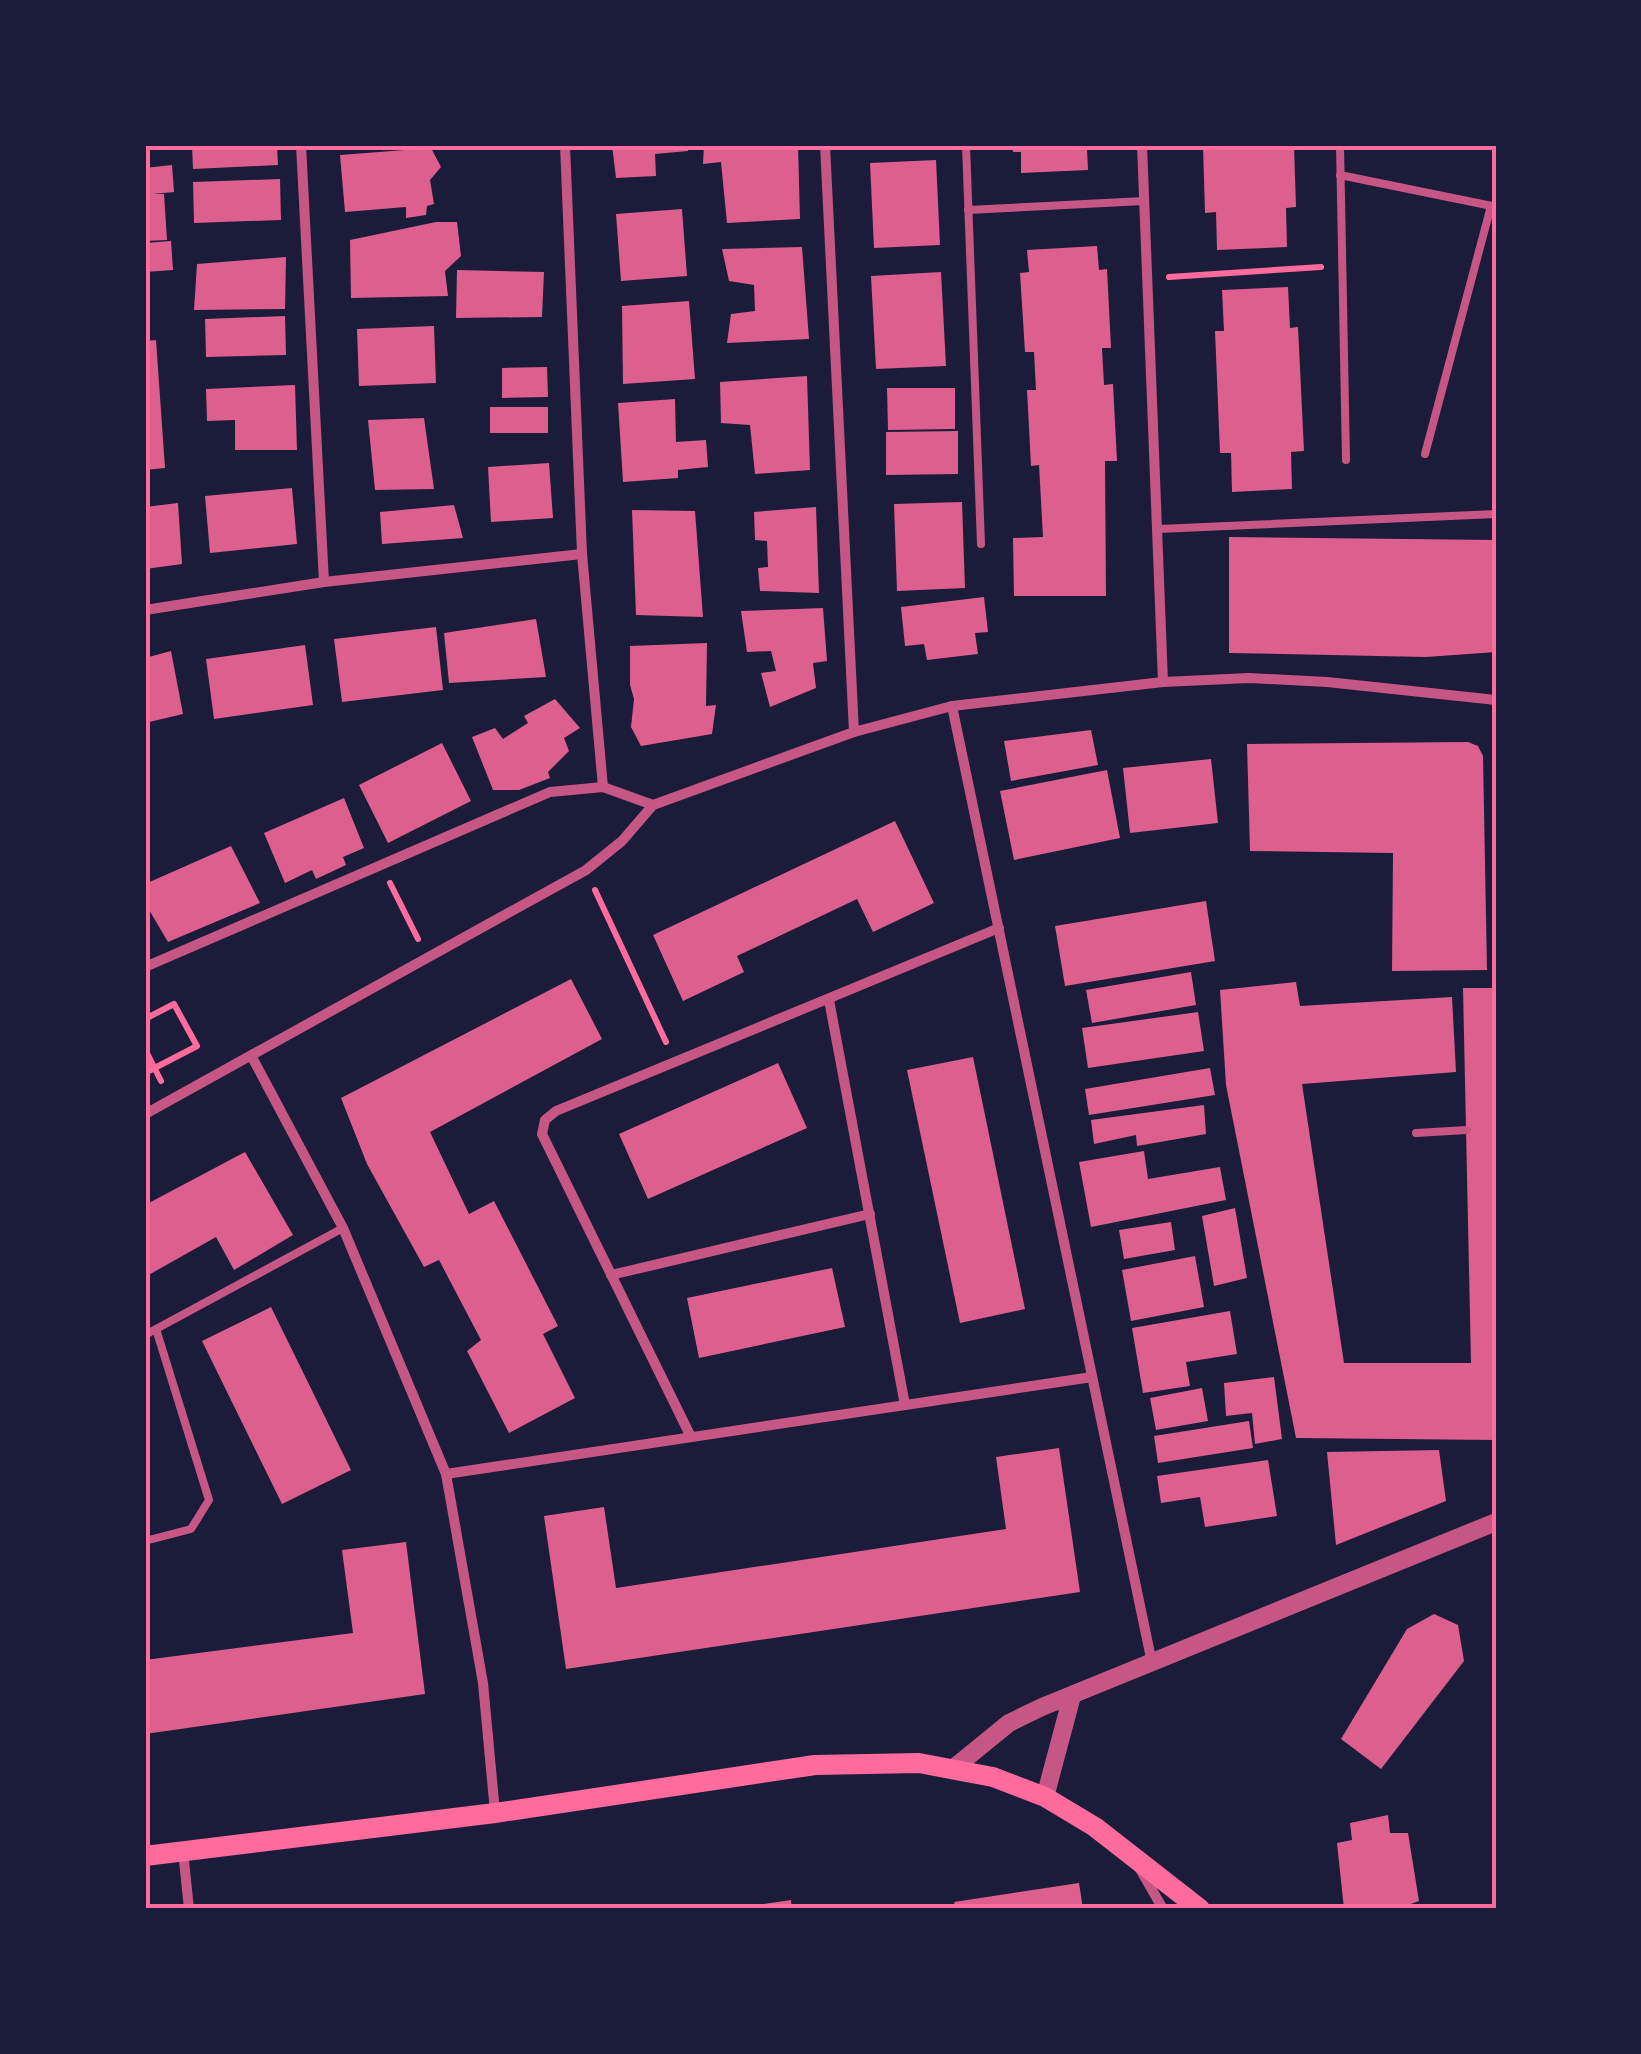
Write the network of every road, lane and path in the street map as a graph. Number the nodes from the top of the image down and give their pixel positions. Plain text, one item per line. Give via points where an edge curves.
1 (301, 145) edge
2 (564, 145) edge
3 (825, 145) edge
4 (966, 145) edge
5 (1142, 145) edge
6 (1340, 145) edge
7 (1340, 175) junction
8 (1144, 201) junction
9 (1494, 207) edge
10 (968, 210) junction
11 (1342, 266) junction
12 (1148, 279) junction
13 (1426, 454) dead end
14 (1346, 460) dead end
15 (1496, 514) edge
16 (1159, 530) junction
17 (981, 544) dead end
18 (582, 554) junction
19 (324, 582) junction
20 (145, 610) edge
21 (1162, 682) junction
22 (1496, 700) edge
23 (952, 706) junction
24 (854, 732) junction
25 (603, 787) junction
26 (653, 805) junction
27 (380, 864) junction
28 (586, 870) junction
29 (998, 928) junction
30 (428, 958) junction
31 (145, 968) edge
32 (828, 1000) junction
33 (145, 1018) edge
34 (145, 1049) edge
35 (252, 1057) junction
36 (676, 1064) junction
37 (155, 1068) junction
38 (145, 1073) edge
39 (145, 1114) edge
40 (1468, 1130) dead end
41 (1416, 1133) dead end
42 (870, 1214) junction
43 (344, 1228) junction
44 (611, 1275) junction
45 (156, 1329) junction
46 (145, 1335) edge
47 (1092, 1377) junction
48 (905, 1405) junction
49 (691, 1437) junction
50 (446, 1474) junction
51 (1496, 1522) edge
52 (145, 1541) edge
53 (1152, 1663) junction
54 (1072, 1696) junction
55 (955, 1767) junction
56 (1045, 1797) junction
57 (495, 1813) junction
58 (183, 1850) junction
59 (145, 1856) edge
60 (1132, 1856) junction
61 (190, 1909) edge
62 (1164, 1909) edge
63 (1200, 1909) edge

1 - 19 street
2 - 18 street
3 - 24 street
4 - 10 lane
5 - 8 street
6 - 7 lane
7 - 9 lane
7 - 11 lane
8 - 10 lane
8 - 12 street
9 - 13 lane
10 - 17 lane
11 - 12 path
11 - 14 lane
12 - 16 street
15 - 16 lane
16 - 21 street
18 - 19 street
18 - 25 street
19 - 20 street
21 - 22 street via 1327,682
21 - 23 street
23 - 24 street
23 - 29 street
24 - 26 street
25 - 26 street
25 - 27 street via 550,792
26 - 28 street
27 - 30 path
27 - 31 street
28 - 30 street
28 - 36 path
29 - 32 street
29 - 47 street
30 - 35 street
32 - 36 street
32 - 42 street
33 - 37 path via 174,1004 196,1046
34 - 37 path
35 - 39 street
35 - 43 street
36 - 44 street via 546,1120 542,1134
37 - 38 path
40 - 41 lane
42 - 44 street
42 - 48 street
43 - 45 lane
43 - 50 street
44 - 49 street
45 - 46 lane
45 - 52 lane via 209,1500 191,1528
47 - 48 street
47 - 53 street
48 - 49 street
49 - 50 street
50 - 57 street via 480,1665
51 - 53 street
53 - 54 street
54 - 55 street via 1009,1723
54 - 56 street
55 - 56 main road
55 - 57 main road via 845,1762
56 - 60 main road
57 - 58 main road
58 - 59 main road
58 - 61 street
60 - 62 street
60 - 63 main road

